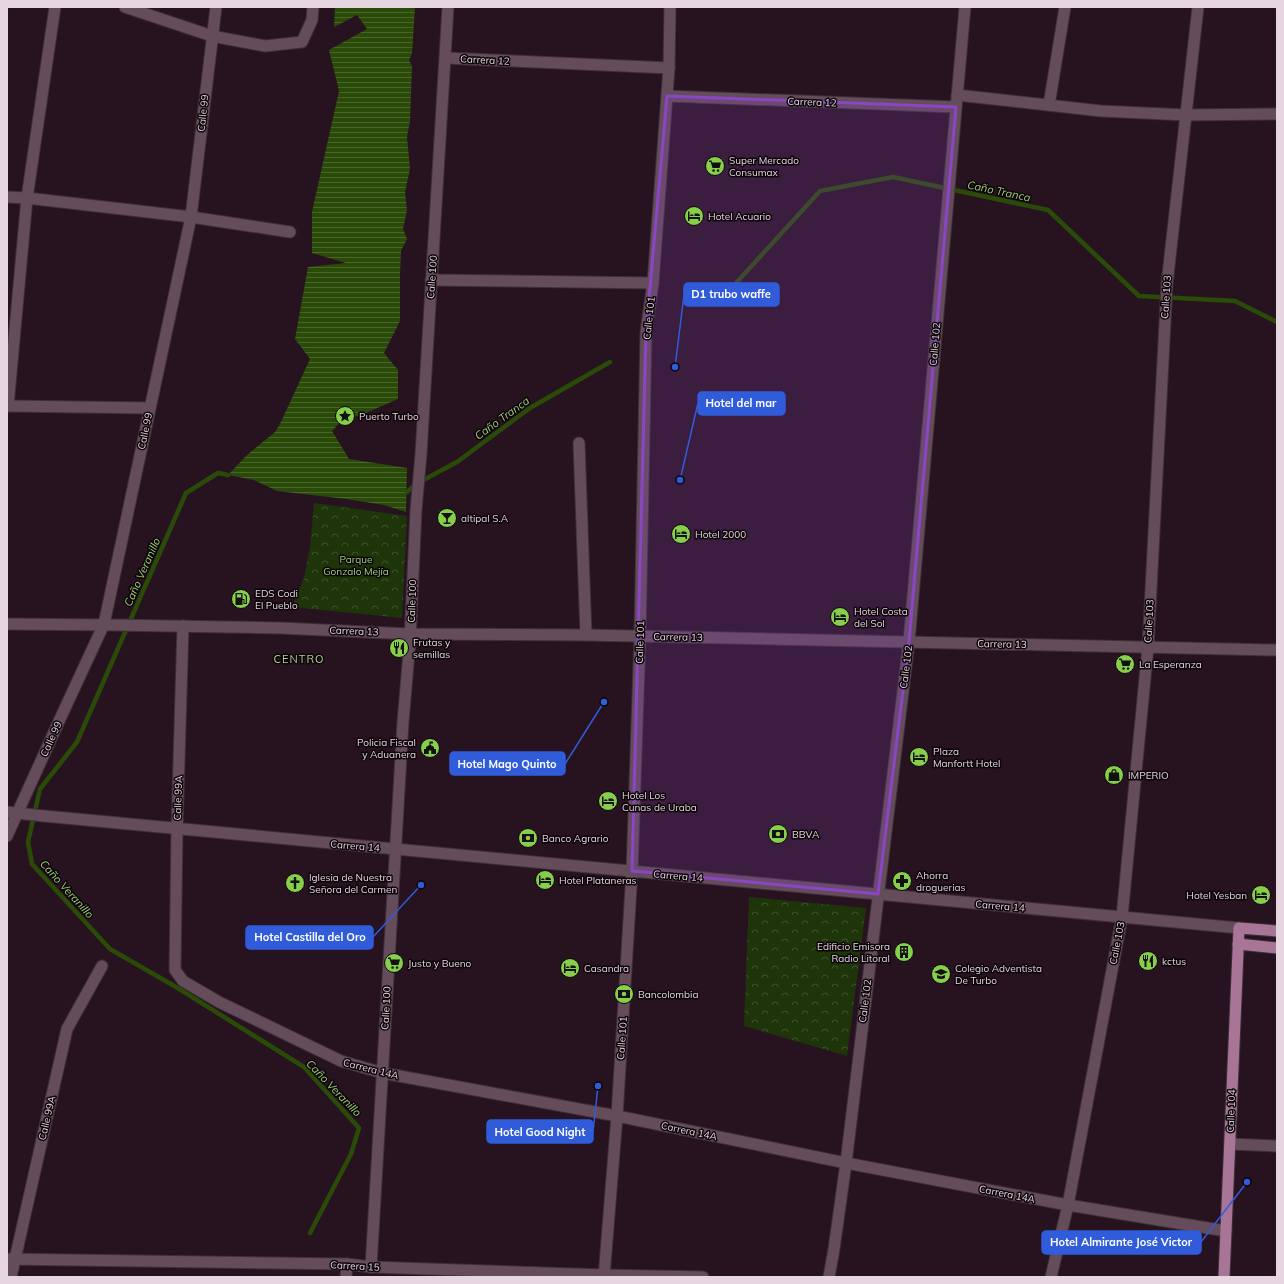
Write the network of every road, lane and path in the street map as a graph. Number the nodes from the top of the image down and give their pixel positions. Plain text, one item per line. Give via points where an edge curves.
1 (55, 7) edge
2 (125, 7) edge
3 (216, 7) edge
4 (314, 7) edge
5 (448, 7) edge
6 (670, 7) edge
7 (965, 7) edge
8 (1065, 7) edge
9 (1198, 7) edge
10 (212, 36) junction
11 (446, 58) junction
12 (669, 68) junction
13 (957, 95) junction
14 (667, 96) junction
15 (1049, 105) junction
16 (956, 107) junction
17 (1277, 114) edge
18 (1186, 115) junction
19 (7, 197) edge
20 (28, 198) junction
21 (191, 217) junction
22 (290, 232) dead end
23 (431, 280) junction
24 (653, 283) junction
25 (7, 406) edge
26 (150, 408) junction
27 (579, 442) dead end
28 (7, 624) edge
29 (109, 624) junction
30 (183, 626) junction
31 (410, 634) junction
32 (586, 635) junction
33 (640, 636) junction
34 (909, 642) junction
35 (1148, 647) junction
36 (1277, 650) edge
37 (17, 812) edge
38 (177, 829) junction
39 (7, 836) edge
40 (396, 849) junction
41 (632, 871) junction
42 (878, 894) junction
43 (1122, 917) junction
44 (1238, 928) junction
45 (1277, 931) edge
46 (1238, 944) junction
47 (1277, 948) edge
48 (102, 966) dead end
49 (175, 970) joint
50 (383, 1073) junction
51 (617, 1116) junction
52 (1230, 1144) junction
53 (1277, 1146) edge
54 (846, 1163) junction
55 (1068, 1206) junction
56 (1226, 1231) junction
57 (11, 1259) edge
58 (347, 1264) junction
59 (371, 1266) junction
60 (405, 1272) edge
61 (604, 1276) edge
62 (12, 1277) edge
63 (346, 1277) edge
64 (703, 1277) edge
65 (829, 1277) edge
66 (1051, 1277) edge
67 (1224, 1277) edge

1 - 20 street
2 - 10 street
3 - 10 street, Calle 99
4 - 10 street via 312,20 302,42 265,46
5 - 11 street, Calle 100
6 - 12 street, Calle 101
7 - 13 street, Calle 102
8 - 15 street
9 - 18 street, Calle 103
10 - 21 street, Calle 99
11 - 12 street, Carrera 12
11 - 23 street, Calle 100
12 - 14 street, Calle 101
13 - 15 street
13 - 16 street, Calle 102
14 - 16 street, Carrera 12
14 - 24 street, Calle 101
15 - 18 street
16 - 34 street, Calle 102
17 - 18 street
18 - 35 street, Calle 103 via 1167,284
19 - 20 street
20 - 21 street
20 - 25 street
21 - 22 street
21 - 26 street, Calle 99
23 - 24 street
23 - 31 street, Calle 100
24 - 33 street, Calle 101 via 646,332
25 - 26 street
26 - 29 street, Calle 99
27 - 32 street
28 - 29 street, Carrera 13
29 - 30 street, Carrera 13
29 - 37 street, Calle 99
30 - 31 street, Carrera 13
30 - 38 street, Calle 99A
31 - 32 street, Carrera 13
31 - 40 street, Calle 100
32 - 33 street, Carrera 13
33 - 34 street, Carrera 13
33 - 41 street, Calle 101
34 - 35 street, Carrera 13
34 - 42 street, Calle 102
35 - 36 street, Carrera 13
35 - 43 street, Calle 103
37 - 38 street, Carrera 14
37 - 39 street, Calle 99
38 - 40 street, Carrera 14
38 - 49 street, Calle 99A
40 - 41 street, Carrera 14
40 - 50 street, Calle 100
41 - 42 street, Carrera 14
41 - 51 street, Calle 101
42 - 43 street, Carrera 14
42 - 54 street, Calle 102
43 - 44 street, Carrera 14
43 - 55 street, Calle 103
44 - 45 main road, Carrera 14
44 - 46 main road, Calle 104
46 - 47 main road
46 - 52 main road, Calle 104
48 - 57 street, Calle 99A via 67,1029
49 - 50 street, Carrera 14A via 183,981 226,1005 341,1061
50 - 51 street, Carrera 14A
50 - 59 street, Calle 100
51 - 54 street, Carrera 14A
51 - 61 street, Calle 101
52 - 53 street
52 - 56 main road, Calle 104
54 - 55 street, Carrera 14A
54 - 65 street, Calle 102
55 - 56 street, Carrera 14A
55 - 66 street, Calle 103
56 - 67 main road, Calle 104
57 - 58 street, Carrera 15
57 - 62 street, Calle 99A
58 - 59 street, Carrera 15
58 - 63 street
59 - 60 street, Carrera 15
60 - 61 street, Carrera 15
61 - 64 street, Carrera 15

